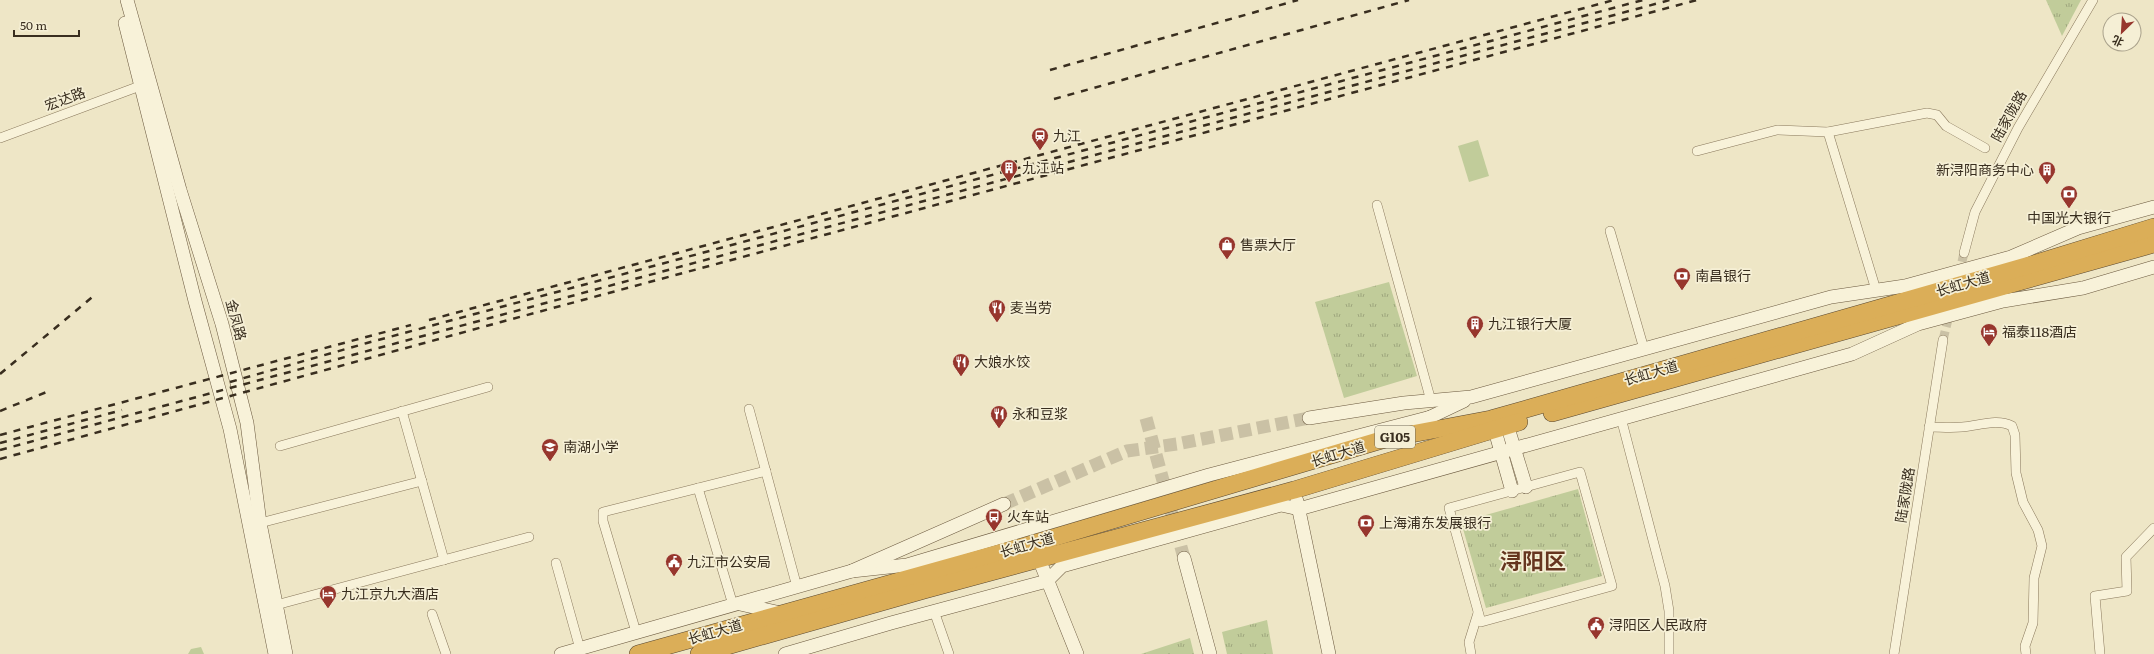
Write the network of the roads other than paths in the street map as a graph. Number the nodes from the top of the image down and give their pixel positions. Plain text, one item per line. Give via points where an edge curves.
1 (119, 0) edge
2 (127, 0) edge
3 (2093, 0) edge
4 (140, 86) junction
5 (1828, 132) junction
6 (0, 138) edge
7 (1986, 148) dead end
8 (1697, 151) dead end
9 (1376, 205) dead end
10 (2154, 207) edge
11 (2154, 227) edge
12 (1610, 231) dead end
13 (2154, 244) edge
14 (1964, 253) tunnel mouth
15 (2154, 268) edge
16 (1876, 290) junction
17 (1943, 340) tunnel mouth
18 (1644, 350) junction
19 (488, 387) dead end
20 (1471, 397) junction
21 (1431, 400) junction
22 (749, 409) dead end
23 (402, 411) junction
24 (1431, 417) junction
25 (1309, 418) tunnel mouth
26 (1621, 418) junction
27 (1499, 422) junction
28 (1929, 427) junction
29 (1385, 439) junction
30 (280, 446) dead end
31 (1514, 448) junction
32 (1501, 452) junction
33 (766, 471) junction
34 (422, 481) junction
35 (1526, 487) junction
36 (698, 488) junction
37 (1294, 490) junction
38 (1512, 491) junction
39 (1004, 504) tunnel mouth
40 (1299, 509) junction
41 (260, 523) junction
42 (2154, 528) edge
43 (529, 537) dead end
44 (1184, 558) tunnel mouth
45 (1039, 559) junction
46 (444, 560) junction
47 (556, 563) dead end
48 (852, 571) junction
49 (1047, 581) junction
50 (797, 587) junction
51 (736, 604) junction
52 (276, 605) junction
53 (934, 611) junction
54 (1478, 611) junction
55 (781, 613) junction
56 (432, 614) dead end
57 (636, 632) junction
58 (612, 639) junction
59 (580, 648) junction
60 (275, 654) edge
61 (286, 654) edge
62 (446, 654) edge
63 (561, 654) edge
64 (598, 654) edge
65 (638, 654) edge
66 (699, 654) edge
67 (785, 654) edge
68 (949, 654) edge
69 (1077, 654) edge
70 (1210, 654) edge
71 (1329, 654) edge
72 (1471, 654) edge
73 (1669, 654) edge
74 (1894, 654) edge
75 (2026, 654) edge
76 (2100, 654) edge

1 - 4 street
2 - 41 street, 金凤路 via 180,190 220,318 243,408
3 - 14 street, 陆家陇路 via 2018,128 1975,212
4 - 6 street, 宏达路
4 - 60 street via 230,429
5 - 7 street via 1927,113 1937,114 1946,126
5 - 8 street via 1777,130
5 - 16 street
9 - 21 street
10 - 16 street via 2078,228 2011,257 1905,286
11 - 27 highway, 长虹大道 / G105
12 - 18 street
13 - 27 highway, 长虹大道 / G105
15 - 26 street via 2083,288 2003,301 1918,324 1852,354
16 - 18 street via 1831,297
17 - 28 street, 陆家陇路
18 - 20 street
19 - 23 street
20 - 21 street
20 - 24 street
21 - 25 street
22 - 33 street
23 - 30 street
23 - 34 street
24 - 29 street
24 - 48 street via 1209,475 907,565
26 - 31 street
26 - 73 street via 1665,586 1669,612
27 - 29 highway, 长虹大道 / G105
27 - 31 street
27 - 32 street
27 - 37 highway, 长虹大道 / G105
28 - 74 street, 陆家陇路
28 - 75 street via 1961,428 2005,422 2012,426 2016,435 2018,480 2023,502 2038,530 2042,546 2034,578 2032,623 2025,646
29 - 55 highway, 长虹大道 / G105 via 1047,539
31 - 32 street
31 - 35 street
32 - 38 street
32 - 40 street
33 - 36 street
33 - 50 street
34 - 41 street
34 - 46 street
35 - 38 street
35 - 54 street via 1580,472 1612,586 1481,622
36 - 51 street
36 - 57 street via 603,512 603,521
37 - 40 street
37 - 45 highway, 长虹大道 / G105
38 - 54 street via 1449,508
39 - 48 street
40 - 49 street via 1281,504 1062,566
40 - 71 street
41 - 52 street, 金凤路
42 - 76 street via 2126,557 2127,591 2095,596
43 - 46 street
44 - 70 street
45 - 49 street
45 - 66 highway, 长虹大道 / G105
46 - 52 street
47 - 59 street
48 - 50 street
49 - 53 street
49 - 69 street
50 - 51 street
51 - 55 street
51 - 57 street
52 - 61 street, 金凤路
53 - 67 street
53 - 68 street
54 - 72 street via 1469,642
55 - 65 highway, 长虹大道 / G105
56 - 62 street
57 - 58 street
58 - 59 street
58 - 64 street
59 - 63 street

